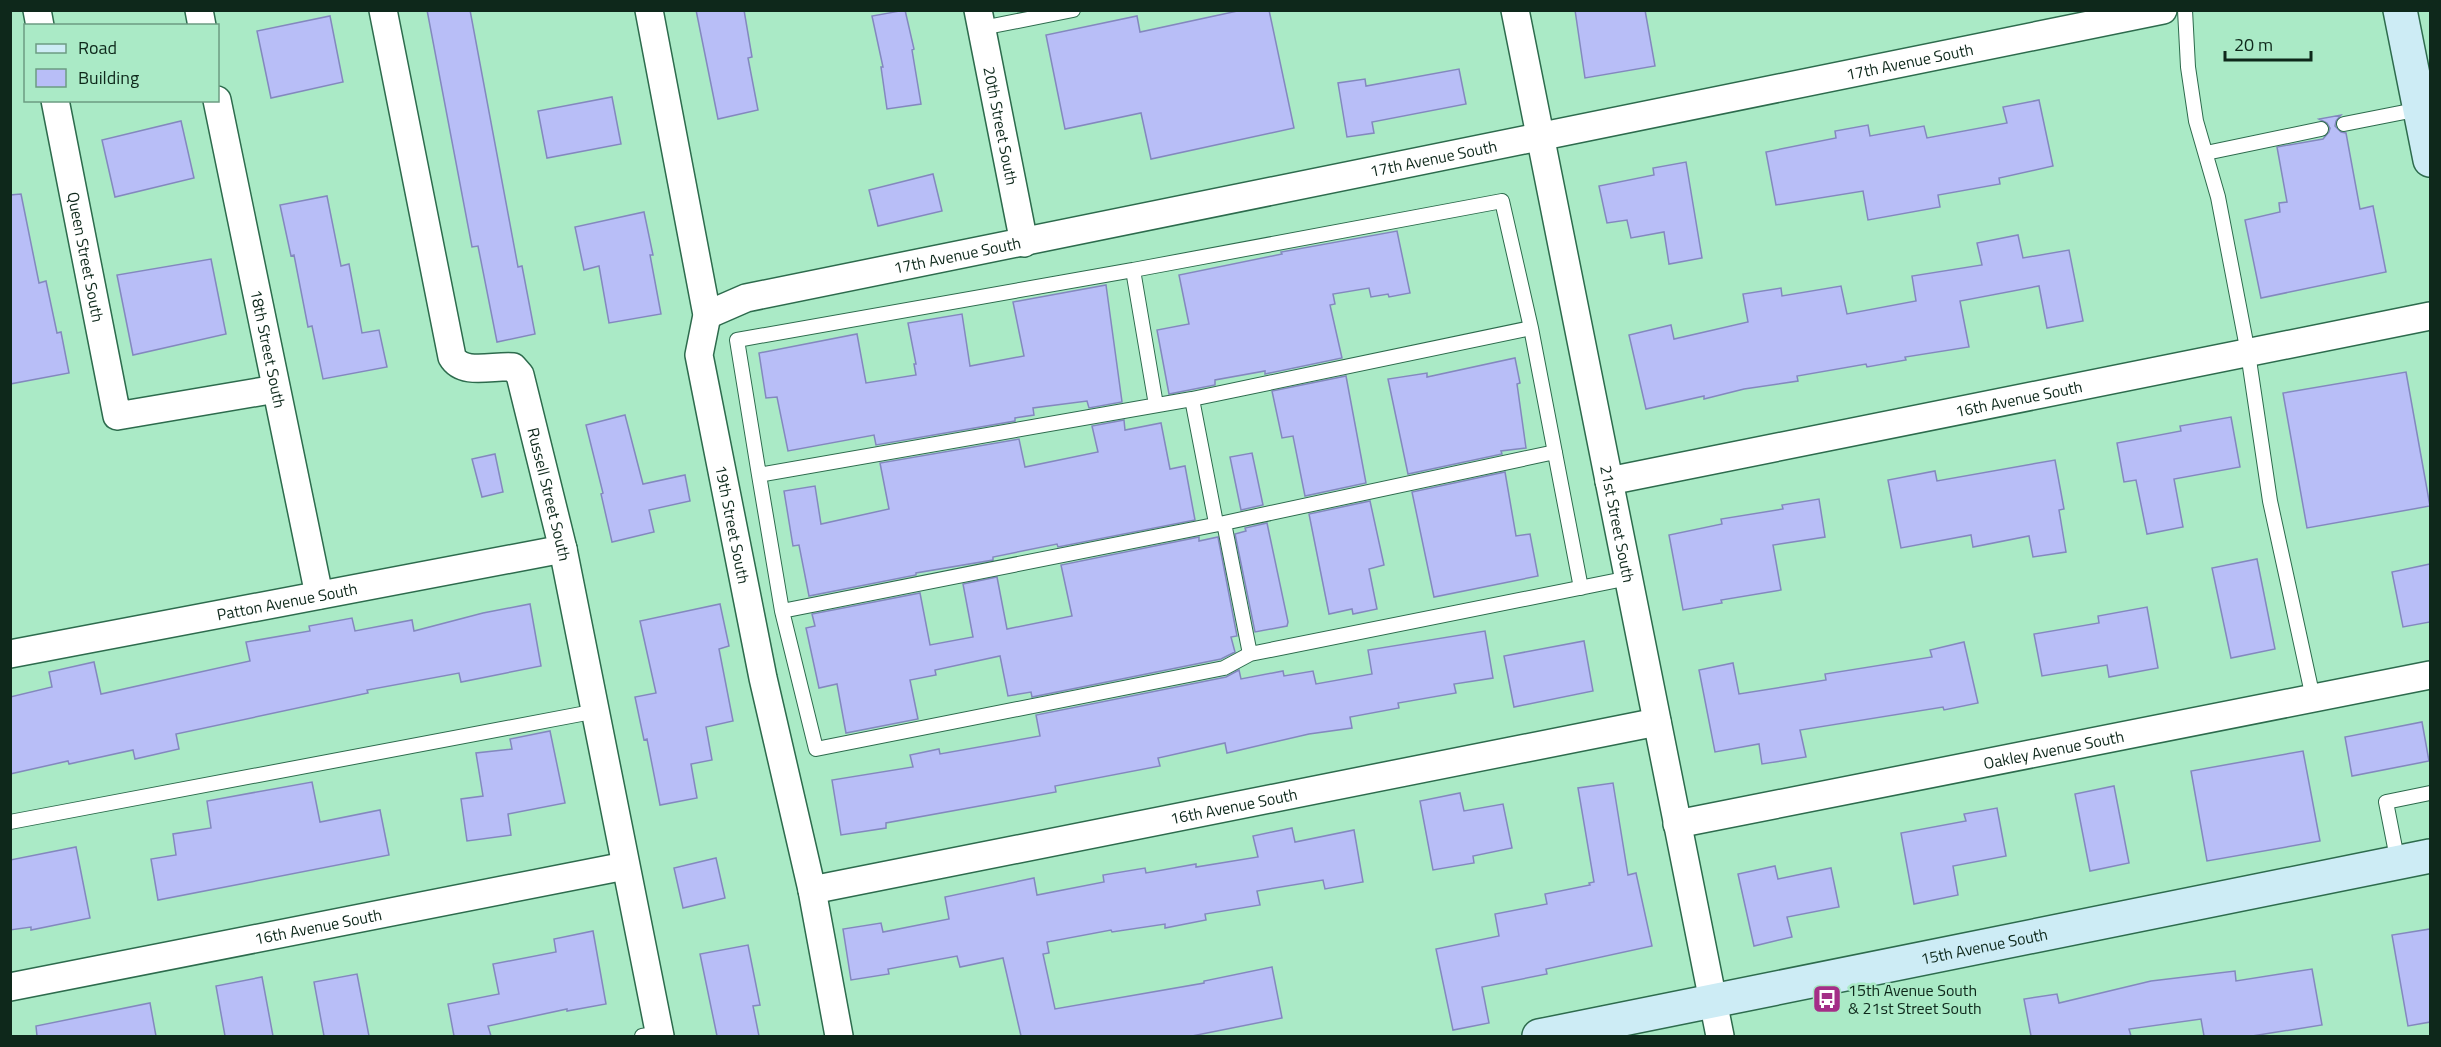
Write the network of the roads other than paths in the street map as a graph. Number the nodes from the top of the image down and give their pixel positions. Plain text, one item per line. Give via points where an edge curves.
1 (383, 10) edge
2 (649, 10) edge
3 (1072, 10) edge
4 (1515, 10) edge
5 (2163, 10) edge
6 (2185, 10) edge
7 (2400, 10) edge
8 (980, 19) edge
9 (55, 102) edge
10 (217, 102) edge
11 (2420, 109) junction
12 (2344, 124) dead end
13 (2321, 129) dead end
14 (1540, 135) junction
15 (2206, 153) junction
16 (2430, 154) edge
17 (1024, 243) junction
18 (1133, 270) junction
19 (707, 315) junction
20 (2430, 316) edge
21 (1531, 328) junction
22 (2248, 353) junction
23 (276, 389) junction
24 (1192, 399) junction
25 (1156, 405) junction
26 (1555, 453) junction
27 (759, 476) junction
28 (1609, 481) junction
29 (1220, 523) junction
30 (563, 549) junction
31 (1629, 578) junction
32 (1581, 588) junction
33 (319, 595) junction
34 (782, 611) junction
35 (10, 654) edge
36 (1250, 654) junction
37 (2430, 675) edge
38 (2313, 698) junction
39 (597, 711) junction
40 (1657, 722) junction
41 (2430, 794) edge
42 (10, 822) edge
43 (1677, 824) junction
44 (2430, 856) edge
45 (2398, 863) junction
46 (625, 866) junction
47 (812, 890) junction
48 (10, 987) edge
49 (1713, 1001) junction
50 (654, 1035) edge
51 (839, 1036) edge
52 (1539, 1036) edge
53 (1720, 1036) edge

1 - 30 street, Russell Street South via 452,357 463,368 513,367 520,375
2 - 19 street, 19th Street South
3 - 8 lane
4 - 14 street, 21st Street South
5 - 14 street, 17th Avenue South
6 - 15 lane via 2191,88
7 - 11 street
8 - 17 street, 20th Street South
9 - 23 street, Queen Street South via 117,416
10 - 23 street, 18th Street South
11 - 12 lane
11 - 16 street
13 - 15 lane
14 - 17 street, 17th Avenue South
14 - 28 street, 21st Street South
15 - 22 lane
17 - 19 street, 17th Avenue South via 746,298
18 - 21 lane via 1503,201
18 - 25 lane
18 - 27 lane via 737,340
19 - 47 street, 19th Street South via 699,355 763,678
20 - 22 street, 16th Avenue South
21 - 24 lane
21 - 26 lane
22 - 28 street, 16th Avenue South
22 - 38 lane via 2270,501
23 - 33 street, 18th Street South
24 - 25 lane
24 - 29 lane
25 - 27 lane
26 - 29 lane
26 - 32 lane
27 - 34 lane
28 - 31 street, 21st Street South
29 - 34 lane
29 - 36 lane
30 - 33 street, Patton Avenue South
30 - 39 street, Russell Street South
31 - 32 lane
31 - 40 street, 21st Street South
32 - 36 lane
33 - 35 street, Patton Avenue South
34 - 36 lane via 816,748 1224,668
37 - 38 street, Oakley Avenue South
38 - 43 street, Oakley Avenue South
39 - 42 lane
39 - 46 street, Russell Street South
40 - 43 street, 21st Street South
40 - 47 street, 16th Avenue South
41 - 45 lane via 2386,802
43 - 49 street, 21st Street South
44 - 45 street, 15th Avenue South
45 - 49 street, 15th Avenue South
46 - 48 street, 16th Avenue South
46 - 50 street, Russell Street South
47 - 51 street, 19th Street South
49 - 52 street, 15th Avenue South
49 - 53 street, 21st Street South

